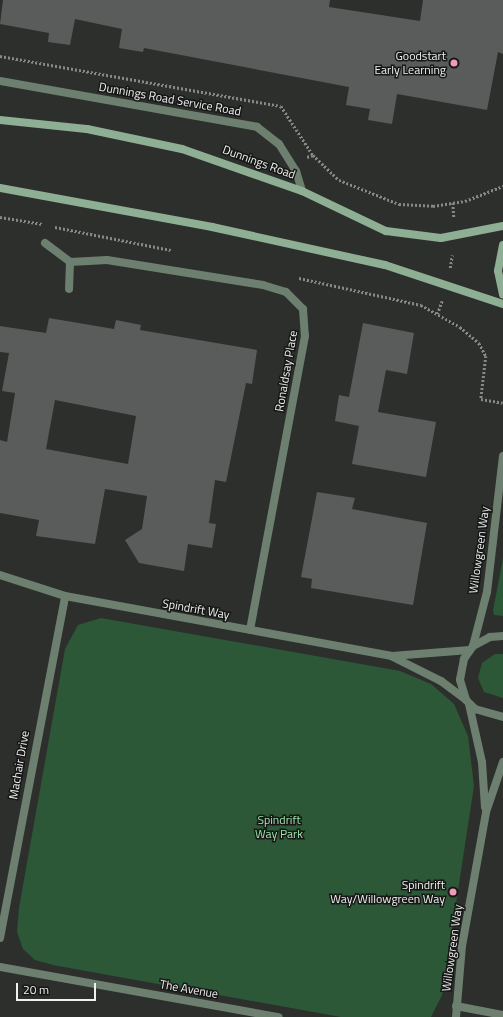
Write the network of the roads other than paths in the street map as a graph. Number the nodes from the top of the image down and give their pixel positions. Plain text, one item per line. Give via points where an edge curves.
1 (0, 81) edge
2 (0, 120) edge
3 (0, 188) edge
4 (302, 191) junction
5 (503, 226) edge
6 (45, 243) dead end
7 (503, 245) edge
8 (70, 262) junction
9 (69, 289) dead end
10 (503, 294) edge
11 (503, 304) edge
12 (503, 456) edge
13 (0, 575) edge
14 (65, 596) junction
15 (250, 630) junction
16 (503, 636) edge
17 (471, 648) junction
18 (391, 656) junction
19 (468, 701) junction
20 (503, 717) edge
21 (503, 762) edge
22 (486, 812) junction
23 (0, 938) edge
24 (0, 967) edge
25 (456, 1006) junction
26 (503, 1015) edge
27 (279, 1017) edge
28 (456, 1017) edge

1 - 4 street, Dunnings Road Service Road via 257,127 272,136 291,162
2 - 4 main road, Dunnings Road via 132,137 239,167
3 - 11 main road via 385,265
4 - 5 main road, Dunnings Road via 386,231 415,237 454,237
6 - 8 street
7 - 10 main road via 498,271
8 - 9 street
8 - 15 street, Ronaldsay Place via 107,260 264,285 286,292 303,309 306,336
12 - 17 street, Willowgreen Way via 487,592
13 - 14 street, Spindrift Way
14 - 15 street, Spindrift Way
14 - 23 street, Machair Drive
15 - 18 street, Spindrift Way
16 - 17 street via 490,637
17 - 18 street, Spindrift Way
17 - 19 street, Willowgreen Way via 460,674
18 - 19 street, Spindrift Way via 441,681
19 - 20 street, Spindrift Way via 483,714
19 - 22 street, Willowgreen Way via 482,762
21 - 22 street, Willowgreen Way
22 - 25 street, Willowgreen Way
24 - 27 street, The Avenue
25 - 26 street
25 - 28 street, Willowgreen Way

